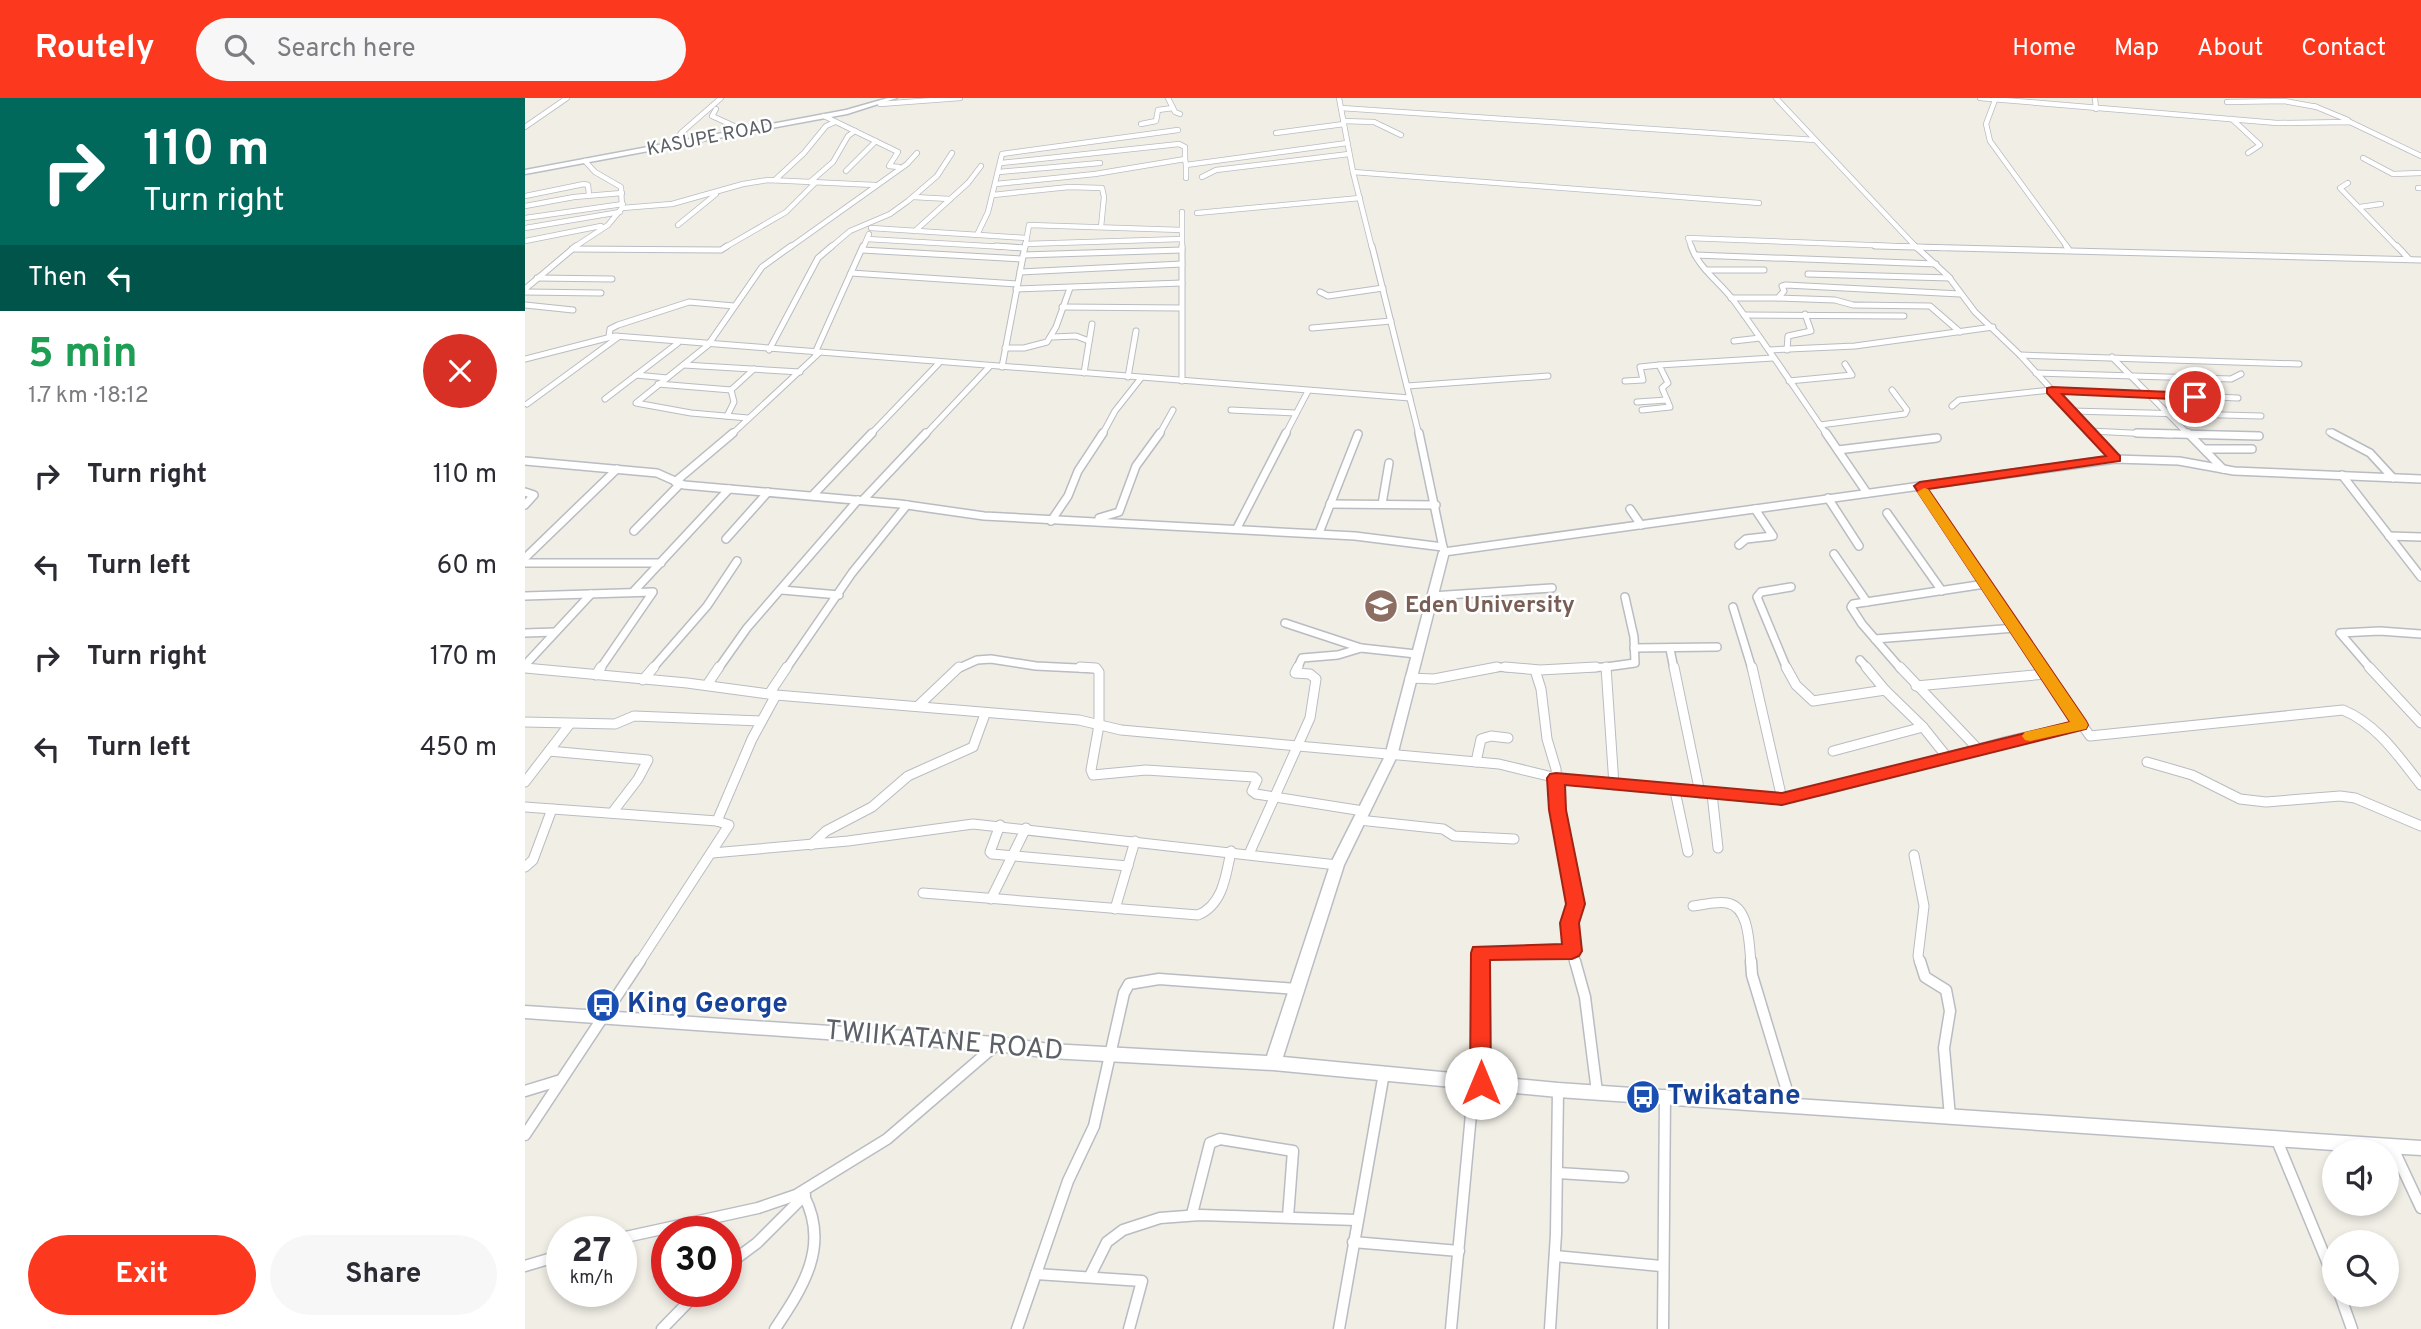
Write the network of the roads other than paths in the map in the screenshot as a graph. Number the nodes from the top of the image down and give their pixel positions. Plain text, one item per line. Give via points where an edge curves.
1 (567, 98) edge
2 (721, 98) edge
3 (894, 98) edge
4 (960, 98) edge
5 (1168, 98) edge
6 (1339, 98) edge
7 (1776, 98) edge
8 (1980, 98) edge
9 (2095, 98) edge
10 (2298, 99) edge
11 (1995, 100) junction
12 (2227, 102) dead end
13 (716, 103) junction
14 (880, 104) junction
15 (2317, 107) junction
16 (1173, 108) junction
17 (1341, 108) junction
18 (2096, 109) junction
19 (1180, 114) dead end
20 (824, 116) junction
21 (2232, 119) junction
22 (835, 122) junction
23 (2350, 122) junction
24 (1343, 123) junction
25 (1141, 124) dead end
26 (525, 127) edge
27 (1178, 130) dead end
28 (745, 131) junction
29 (855, 131) junction
30 (1276, 133) dead end
31 (1401, 135) dead end
32 (1815, 140) junction
33 (876, 141) junction
34 (1347, 144) junction
35 (672, 145) junction
36 (917, 153) dead end
37 (952, 153) dead end
38 (2248, 153) dead end
39 (1349, 154) junction
40 (2421, 156) edge
41 (2363, 158) dead end
42 (585, 161) junction
43 (1186, 162) junction
44 (1000, 163) junction
45 (1100, 163) dead end
46 (981, 166) dead end
47 (899, 167) junction
48 (846, 171) dead end
49 (525, 172) edge
50 (999, 172) junction
51 (1353, 172) junction
52 (2421, 173) edge
53 (1202, 177) dead end
54 (1186, 178) dead end
55 (775, 180) junction
56 (813, 182) junction
57 (2348, 183) dead end
58 (996, 184) junction
59 (876, 185) junction
60 (718, 192) junction
61 (622, 193) junction
62 (589, 195) junction
63 (993, 195) junction
64 (525, 197) edge
65 (913, 197) junction
66 (1360, 198) junction
67 (950, 199) junction
68 (1759, 203) dead end
69 (2381, 204) dead end
70 (525, 206) edge
71 (2360, 207) junction
72 (621, 208) junction
73 (1182, 212) dead end
74 (1197, 213) dead end
75 (525, 218) edge
76 (881, 218) junction
77 (608, 225) junction
78 (678, 225) dead end
79 (1101, 227) junction
80 (525, 228) edge
81 (871, 228) junction
82 (1182, 229) junction
83 (915, 231) junction
84 (977, 235) junction
85 (867, 239) junction
86 (1182, 239) junction
87 (525, 241) edge
88 (1025, 243) junction
89 (950, 244) junction
90 (1917, 247) junction
91 (1933, 247) junction
92 (572, 249) junction
93 (862, 250) junction
94 (1182, 250) junction
95 (2069, 250) junction
96 (1923, 253) junction
97 (1695, 254) junction
98 (941, 255) junction
99 (1023, 257) junction
100 (1804, 258) junction
101 (2409, 259) junction
102 (2421, 260) edge
103 (1182, 264) junction
104 (1936, 264) junction
105 (1706, 270) junction
106 (1764, 270) dead end
107 (1020, 272) junction
108 (851, 273) junction
109 (1808, 274) junction
110 (537, 278) junction
111 (1950, 278) junction
112 (612, 279) dead end
113 (1182, 283) junction
114 (1017, 286) junction
115 (1807, 286) junction
116 (1070, 288) junction
117 (1383, 288) junction
118 (525, 290) edge
119 (1320, 292) dead end
120 (601, 293) dead end
121 (1960, 294) junction
122 (1731, 298) junction
123 (1778, 298) junction
124 (525, 304) edge
125 (734, 306) junction
126 (1062, 307) junction
127 (1181, 308) junction
128 (573, 310) dead end
129 (1805, 314) junction
130 (1744, 315) junction
131 (1904, 316) dead end
132 (1391, 321) junction
133 (1092, 324) dead end
134 (1993, 327) junction
135 (1313, 328) dead end
136 (1136, 331) dead end
137 (1960, 332) junction
138 (619, 336) junction
139 (609, 337) junction
140 (1052, 337) junction
141 (1760, 338) junction
142 (1089, 341) junction
143 (1734, 341) dead end
144 (678, 342) junction
145 (708, 345) junction
146 (1005, 348) junction
147 (769, 350) junction
148 (1769, 350) junction
149 (1787, 350) junction
150 (817, 353) junction
151 (2020, 355) junction
152 (2112, 357) junction
153 (1773, 358) junction
154 (525, 359) edge
155 (940, 362) junction
156 (1845, 364) dead end
157 (2299, 364) dead end
158 (684, 365) junction
159 (1659, 365) junction
160 (990, 366) junction
161 (1002, 367) junction
162 (754, 369) junction
163 (800, 372) junction
164 (1084, 373) junction
165 (2036, 373) junction
166 (2241, 374) dead end
167 (636, 375) junction
168 (1548, 376) dead end
169 (2131, 376) junction
170 (667, 377) junction
171 (1128, 377) junction
172 (1141, 378) junction
173 (1182, 381) junction
174 (1625, 381) dead end
175 (1789, 381) junction
176 (658, 384) junction
177 (1407, 386) junction
178 (731, 390) junction
179 (1892, 390) dead end
180 (2052, 390) junction
181 (1308, 391) junction
182 (2150, 395) junction
183 (1410, 398) junction
184 (2238, 398) dead end
185 (605, 399) dead end
186 (1667, 400) junction
187 (1637, 402) dead end
188 (527, 404) dead end
189 (1952, 406) dead end
190 (1173, 410) dead end
191 (1231, 410) dead end
192 (1641, 411) dead end
193 (2071, 411) junction
194 (1295, 413) junction
195 (2171, 415) junction
196 (727, 416) junction
197 (2261, 416) dead end
198 (748, 418) junction
199 (1820, 425) junction
200 (2090, 431) junction
201 (2329, 432) dead end
202 (1357, 434) dead end
203 (2191, 436) junction
204 (2259, 436) dead end
205 (1937, 438) dead end
206 (2204, 449) junction
207 (2252, 449) dead end
208 (1838, 450) junction
209 (2115, 459) junction
210 (525, 461) edge
211 (1389, 463) dead end
212 (617, 469) junction
213 (2223, 469) junction
214 (2342, 475) junction
215 (2393, 478) junction
216 (2421, 479) edge
217 (677, 483) junction
218 (1920, 486) junction
219 (729, 489) junction
220 (525, 492) edge
221 (768, 492) junction
222 (1867, 493) junction
223 (813, 495) junction
224 (1828, 498) junction
225 (861, 500) junction
226 (1330, 504) junction
227 (1382, 504) junction
228 (525, 505) edge
229 (907, 505) junction
230 (1436, 505) junction
231 (1629, 509) dead end
232 (1755, 509) junction
233 (1887, 513) dead end
234 (1051, 521) junction
235 (1086, 522) junction
236 (1641, 525) junction
237 (1237, 528) junction
238 (634, 531) dead end
239 (1319, 533) junction
240 (2389, 536) junction
241 (2421, 537) edge
242 (726, 538) dead end
243 (1739, 545) dead end
244 (1859, 546) dead end
245 (1443, 550) junction
246 (1834, 554) dead end
247 (525, 560) edge
248 (737, 561) dead end
249 (661, 563) junction
250 (2421, 577) edge
251 (1985, 584) junction
252 (1791, 587) dead end
253 (1552, 588) dead end
254 (782, 590) junction
255 (634, 591) junction
256 (1942, 591) junction
257 (591, 594) junction
258 (839, 595) junction
259 (525, 596) edge
260 (1432, 596) junction
261 (1625, 597) dead end
262 (1867, 602) junction
263 (1733, 607) dead end
264 (1285, 623) dead end
265 (2015, 628) junction
266 (555, 632) junction
267 (525, 633) edge
268 (2421, 634) edge
269 (1875, 639) junction
270 (1717, 647) dead end
271 (1361, 648) junction
272 (1634, 648) junction
273 (1670, 649) junction
274 (1416, 654) junction
275 (1860, 660) dead end
276 (525, 666) edge
277 (1606, 667) junction
278 (1535, 670) junction
279 (2046, 674) junction
280 (596, 676) junction
281 (1410, 678) junction
282 (643, 680) junction
283 (707, 685) junction
284 (1916, 686) junction
285 (1885, 690) junction
286 (772, 695) junction
287 (918, 706) junction
288 (985, 714) junction
289 (761, 721) junction
290 (525, 722) edge
291 (2421, 723) edge
292 (569, 725) junction
293 (1099, 725) junction
294 (2080, 725) junction
295 (1923, 727) junction
296 (1508, 738) dead end
297 (1298, 748) junction
298 (1977, 749) junction
299 (549, 751) junction
300 (1833, 751) dead end
301 (1391, 756) junction
302 (1947, 757) junction
303 (1476, 761) junction
304 (2147, 762) dead end
305 (527, 777) edge
306 (1556, 778) junction
307 (1614, 785) junction
308 (2421, 785) edge
309 (1675, 791) junction
310 (1700, 793) junction
311 (1712, 794) junction
312 (1275, 796) junction
313 (1782, 799) junction
314 (525, 807) edge
315 (552, 809) junction
316 (613, 813) junction
317 (1361, 816) junction
318 (717, 821) junction
319 (1000, 825) junction
320 (2421, 826) edge
321 (1026, 828) junction
322 (1514, 839) dead end
323 (1135, 841) junction
324 (811, 845) junction
325 (1718, 848) dead end
326 (1231, 851) junction
327 (1688, 852) dead end
328 (712, 853) junction
329 (1249, 854) junction
330 (1914, 855) dead end
331 (1014, 856) junction
332 (1337, 865) junction
333 (1128, 866) junction
334 (525, 867) edge
335 (923, 893) dead end
336 (991, 899) junction
337 (1693, 906) dead end
338 (1115, 909) junction
339 (1572, 951) junction
340 (1297, 989) junction
341 (525, 1012) edge
342 (603, 1018) junction
343 (996, 1044) junction
344 (1112, 1055) junction
345 (1275, 1064) junction
346 (1384, 1073) junction
347 (561, 1080) junction
348 (1478, 1083) junction
349 (1558, 1090) junction
350 (525, 1091) edge
351 (1597, 1092) junction
352 (1665, 1095) junction
353 (1791, 1104) junction
354 (1951, 1116) junction
355 (525, 1135) edge
356 (2276, 1138) junction
357 (2322, 1141) edge
358 (2399, 1146) edge
359 (2421, 1148) edge
360 (2399, 1161) edge
361 (1558, 1173) junction
362 (1623, 1177) dead end
363 (815, 1185) junction
364 (804, 1196) junction
365 (2421, 1208) edge
366 (1192, 1214) junction
367 (1288, 1217) junction
368 (1357, 1220) junction
369 (637, 1234) edge
370 (1353, 1242) junction
371 (2322, 1249) edge
372 (1459, 1251) junction
373 (742, 1254) edge
374 (1555, 1256) junction
375 (546, 1260) edge
376 (525, 1266) edge
377 (1661, 1266) junction
378 (1036, 1274) junction
379 (1090, 1276) junction
380 (683, 1307) edge
381 (2344, 1307) edge
382 (662, 1329) edge
383 (775, 1329) edge
384 (1017, 1329) edge
385 (1129, 1329) edge
386 (1339, 1329) edge
387 (1451, 1329) edge
388 (1550, 1329) edge
389 (1663, 1329) edge
390 (2352, 1329) edge

1 - 26 street
2 - 13 street
3 - 14 street, KASUPE ROAD
4 - 14 street
5 - 16 street
6 - 17 street
7 - 32 street
8 - 11 street
9 - 18 street
10 - 15 street
11 - 18 street
11 - 95 street via 1987,136
12 - 15 street via 2284,101
13 - 28 street via 712,116
13 - 35 street
14 - 20 street, KASUPE ROAD
15 - 23 street
16 - 19 street
16 - 25 street via 1158,110 1156,120
17 - 24 street
17 - 32 street
18 - 21 street
20 - 22 street
20 - 28 street, KASUPE ROAD
21 - 23 street
21 - 38 street via 2260,145
22 - 29 street
22 - 55 street
23 - 40 street
24 - 30 street
24 - 31 street via 1374,122
24 - 34 street
27 - 44 street via 1003,154
28 - 35 street, KASUPE ROAD
29 - 33 street
29 - 56 street
32 - 90 street
33 - 47 street via 898,152 889,166
33 - 48 street
34 - 39 street
34 - 43 street
35 - 42 street, KASUPE ROAD
36 - 47 street
37 - 65 street via 937,176
39 - 51 street
39 - 53 street via 1220,169
41 - 52 street via 2393,174
42 - 49 street, KASUPE ROAD
42 - 61 street via 618,184
43 - 44 street via 1185,147 1179,144
43 - 54 street
43 - 58 street
44 - 50 street
45 - 50 street
46 - 67 street
47 - 59 street
50 - 58 street
51 - 66 street
51 - 68 street
55 - 56 street
55 - 60 street
56 - 59 street
56 - 92 street via 786,212 722,250
57 - 71 street via 2340,188
58 - 63 street
59 - 125 street via 762,267
60 - 72 street via 669,204
60 - 78 street
61 - 62 street
61 - 72 street
62 - 64 street via 584,184
62 - 70 street
63 - 79 street via 1102,187
63 - 84 street
65 - 67 street
65 - 76 street
66 - 74 street
66 - 117 street
67 - 83 street
69 - 71 street
71 - 101 street
72 - 75 street
72 - 77 street
72 - 80 street
73 - 82 street
76 - 81 street
76 - 147 street via 850,231 818,258
77 - 87 street
77 - 92 street
79 - 82 street
79 - 88 street via 1030,225
81 - 83 street
81 - 85 street
82 - 86 street
83 - 84 street
84 - 88 street
85 - 89 street
85 - 93 street
86 - 88 street
86 - 94 street
88 - 89 street
88 - 99 street
89 - 98 street
90 - 91 street
90 - 96 street
90 - 97 street via 1688,237
91 - 95 street
91 - 96 street
92 - 110 street
93 - 98 street
93 - 108 street
94 - 99 street
94 - 103 street
95 - 101 street
96 - 104 street
97 - 100 street
97 - 105 street
98 - 99 street
99 - 107 street
100 - 104 street
100 - 109 street
101 - 102 street
103 - 107 street
103 - 113 street
104 - 111 street
105 - 106 street
105 - 122 street
107 - 114 street
108 - 114 street
108 - 150 street
109 - 111 street
109 - 115 street
110 - 112 street
110 - 118 street
111 - 121 street
113 - 116 street
113 - 127 street
114 - 116 street
114 - 146 street
115 - 121 street
115 - 123 street via 1783,285
116 - 126 street
117 - 119 street via 1328,296
117 - 132 street
118 - 120 street
121 - 134 street
122 - 123 street
122 - 130 street
123 - 137 street via 1930,306
124 - 128 street
125 - 139 street via 688,302 615,326
125 - 145 street
126 - 127 street
126 - 140 street
127 - 173 street
129 - 130 street
129 - 131 street
129 - 149 street via 1811,331 1788,336
130 - 141 street
132 - 135 street
132 - 177 street
133 - 142 street
134 - 137 street
134 - 151 street
136 - 171 street
137 - 149 street
138 - 139 street
138 - 144 street
138 - 188 street
139 - 154 street
140 - 142 street via 1076,336
140 - 146 street via 1037,348
141 - 143 street
141 - 148 street
142 - 164 street
144 - 145 street
144 - 167 street
145 - 147 street
145 - 158 street
146 - 161 street
147 - 150 street
148 - 149 street
148 - 153 street
150 - 155 street
150 - 163 street
151 - 152 street
151 - 165 street
152 - 157 street
152 - 169 street
153 - 159 street
153 - 175 street
155 - 160 street
155 - 223 street
156 - 175 street via 1852,375
158 - 162 street
158 - 170 street
159 - 174 street via 1640,367 1643,380
159 - 186 street via 1668,383 1662,388
160 - 161 street
160 - 225 street
161 - 164 street
162 - 163 street
162 - 178 street
163 - 198 street
164 - 171 street
165 - 169 street
165 - 180 street
166 - 169 street via 2231,379
167 - 170 street
167 - 185 street
168 - 177 street
169 - 182 street
170 - 176 street
171 - 172 street
172 - 173 street
172 - 234 street via 1115,411
173 - 181 street
175 - 199 street
176 - 178 street
176 - 196 street via 636,403
177 - 183 street
178 - 196 street via 734,402
179 - 199 street via 1907,410 1905,414
180 - 182 street
180 - 189 street via 1959,400
180 - 193 street
181 - 183 street
181 - 194 street
182 - 184 street
182 - 195 street
183 - 230 street
186 - 187 street
186 - 192 street via 1668,408
190 - 235 street via 1136,466 1119,513
191 - 194 street
193 - 195 street
193 - 200 street
194 - 237 street
195 - 197 street
195 - 203 street
196 - 198 street
198 - 217 street
199 - 208 street
200 - 203 street
200 - 209 street
201 - 215 street via 2370,453
202 - 226 street
203 - 204 street
203 - 206 street
205 - 208 street
206 - 207 street
206 - 213 street
208 - 222 street
209 - 213 street via 2179,461
209 - 218 street
210 - 212 street
211 - 227 street
212 - 217 street via 663,474
212 - 247 street
213 - 214 street
214 - 215 street
214 - 240 street
215 - 216 street
217 - 219 street
217 - 238 street
218 - 222 street
218 - 251 street
219 - 221 street
219 - 249 street
220 - 228 street via 534,495
221 - 223 street
221 - 242 street
222 - 224 street
223 - 225 street
224 - 232 street
224 - 244 street
225 - 229 street
225 - 254 street
226 - 227 street
226 - 239 street
227 - 230 street
229 - 234 street
229 - 258 street via 858,563
230 - 245 street
231 - 236 street
232 - 236 street
232 - 243 street via 1773,536 1746,539
233 - 256 street
234 - 235 street
235 - 237 street
236 - 245 street
237 - 239 street
239 - 245 street via 1398,540
240 - 241 street
240 - 250 street
245 - 260 street
246 - 262 street
247 - 249 street
248 - 282 street via 707,606
249 - 255 street
251 - 256 street
251 - 265 street
252 - 285 street via 1761,592 1758,597 1768,628 1803,696 1813,701
253 - 260 street
254 - 258 street
254 - 283 street via 740,637
255 - 257 street
255 - 280 street via 653,593
256 - 262 street
257 - 259 street
257 - 266 street
258 - 286 street
260 - 274 street
261 - 272 street
262 - 269 street via 1853,604 1852,610
263 - 313 street
264 - 271 street
265 - 269 street
265 - 279 street
266 - 267 street
266 - 276 street
268 - 291 street via 2352,631 2339,635
269 - 284 street
270 - 273 street
271 - 274 street
271 - 297 street via 1302,658 1298,663 1295,673 1316,679 1310,718
272 - 273 street
272 - 277 street via 1635,663
273 - 310 street
274 - 281 street
275 - 285 street
276 - 280 street
277 - 278 street
277 - 307 street
278 - 281 street via 1490,667 1434,679
278 - 306 street
279 - 284 street
279 - 294 street
280 - 282 street
281 - 301 street
282 - 283 street
283 - 286 street
284 - 298 street
285 - 295 street
286 - 287 street
286 - 289 street
287 - 288 street
287 - 293 street via 958,668 977,660 1095,668 1099,672
288 - 293 street
288 - 324 street via 973,747 908,776 871,807 826,831
289 - 292 street via 634,716 617,724
289 - 318 street
290 - 292 street
292 - 299 street
293 - 297 street
293 - 312 street via 1093,775 1146,770 1243,776 1257,779 1253,793
294 - 298 street
294 - 308 street via 2096,737 2343,710 2369,724
295 - 300 street
295 - 302 street
296 - 303 street via 1482,739
297 - 301 street
297 - 312 street
298 - 302 street
299 - 305 street
299 - 316 street via 648,760
301 - 303 street
301 - 317 street
302 - 313 street
303 - 306 street
304 - 320 street via 2192,775 2241,799 2266,802 2340,796
306 - 307 street
306 - 339 street via 1576,904 1569,923
307 - 309 street
309 - 310 street
309 - 327 street
310 - 311 street
311 - 313 street
311 - 325 street
312 - 317 street
312 - 329 street
314 - 315 street
315 - 316 street
315 - 334 street via 533,860
316 - 318 street
317 - 322 street via 1443,829 1454,836
317 - 332 street
318 - 328 street via 729,825
319 - 321 street
319 - 324 street via 949,825
319 - 331 street via 990,853
321 - 323 street
321 - 331 street
323 - 326 street
323 - 333 street
324 - 328 street
326 - 329 street
326 - 338 street via 1220,890 1206,912 1190,915
328 - 342 street
329 - 332 street
330 - 354 street via 1924,906 1917,956 1925,976 1945,988 1950,1005 1944,1048
331 - 333 street
331 - 336 street
332 - 340 street
333 - 338 street
335 - 336 street
336 - 338 street
337 - 353 street via 1732,904 1739,909 1748,931 1752,975
339 - 348 street via 1480,953
339 - 351 street via 1585,997
340 - 344 street via 1134,981 1124,993
340 - 345 street
341 - 342 street, TWIIKATANE ROAD
342 - 343 street, TWIIKATANE ROAD
342 - 347 street
343 - 344 street, TWIIKATANE ROAD
343 - 363 street via 912,1120
344 - 345 street, TWIIKATANE ROAD
344 - 378 street via 1094,1126 1068,1181
345 - 346 street
346 - 348 street
346 - 368 street
347 - 350 street
347 - 355 street
348 - 349 street
348 - 372 street
349 - 351 street
349 - 361 street
351 - 352 street
352 - 353 street
352 - 377 street
353 - 354 street
354 - 356 street
356 - 357 street
356 - 371 street
358 - 359 street
360 - 365 street
361 - 362 street
361 - 374 street
363 - 364 street
363 - 369 street via 779,1202
364 - 373 street
364 - 383 street via 814,1219 816,1245 806,1275
366 - 367 street
366 - 367 street via 1210,1143 1220,1139 1293,1151
366 - 379 street via 1141,1224 1115,1237 1101,1250
367 - 368 street
368 - 370 street
370 - 372 street
370 - 386 street
372 - 387 street
374 - 377 street
374 - 388 street
375 - 376 street
377 - 389 street
378 - 379 street
378 - 384 street
379 - 385 street via 1142,1282
380 - 382 street
381 - 390 street

